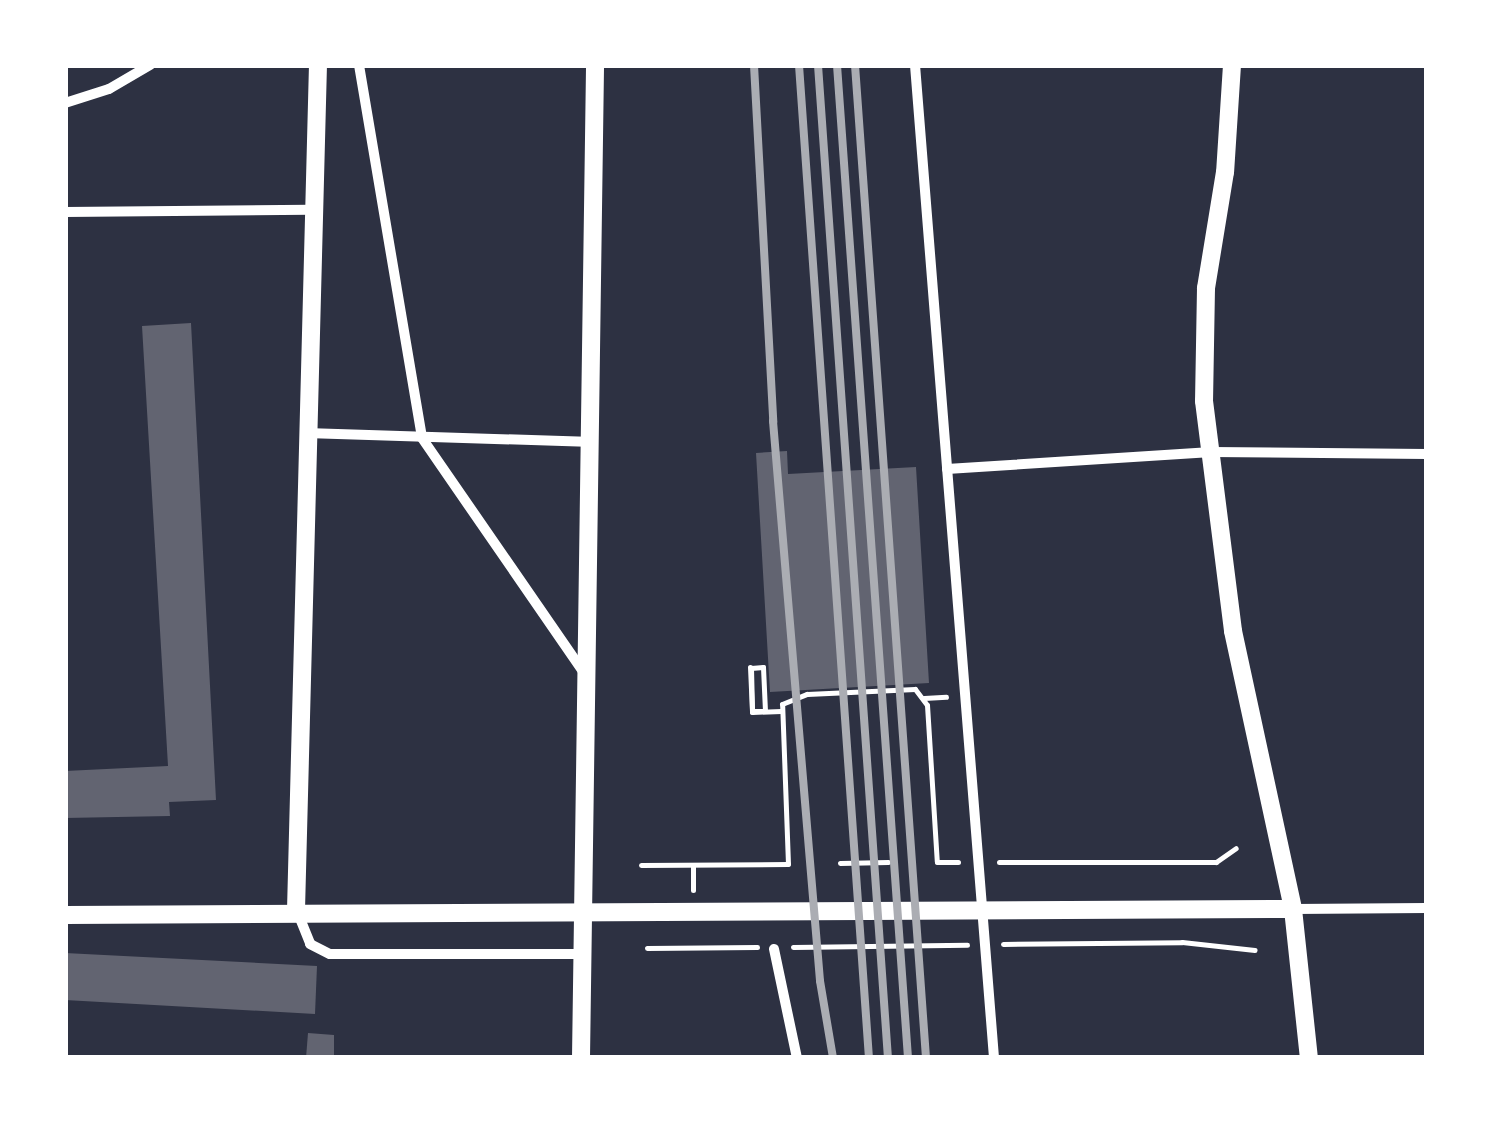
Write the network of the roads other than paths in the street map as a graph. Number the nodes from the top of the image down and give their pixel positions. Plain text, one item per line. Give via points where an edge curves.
1 (150, 65) edge
2 (318, 65) edge
3 (359, 65) edge
4 (594, 65) edge
5 (915, 65) edge
6 (1232, 65) edge
7 (65, 103) edge
8 (310, 210) junction
9 (65, 212) edge
10 (305, 434) junction
11 (422, 438) junction
12 (586, 442) junction
13 (1210, 452) junction
14 (1427, 454) edge
15 (947, 469) junction
16 (585, 675) junction
17 (1293, 908) junction
18 (1427, 908) edge
19 (296, 910) junction
20 (65, 915) edge
21 (774, 949) dead end
22 (582, 954) junction
23 (580, 1058) edge
24 (798, 1058) edge
25 (994, 1058) edge
26 (1309, 1058) edge

1 - 7 street via 109,89
2 - 8 street
3 - 11 street
4 - 12 street
5 - 15 street
6 - 13 street via 1225,172 1206,288
8 - 9 street
8 - 10 street
10 - 11 street
10 - 19 street
11 - 12 street
11 - 16 street
12 - 16 street
13 - 14 street
13 - 15 street
13 - 17 street via 1232,631
15 - 25 street
16 - 22 street
17 - 18 street
17 - 19 street
17 - 26 street
19 - 20 street
19 - 22 street via 310,944 330,954
21 - 24 street
22 - 23 street

